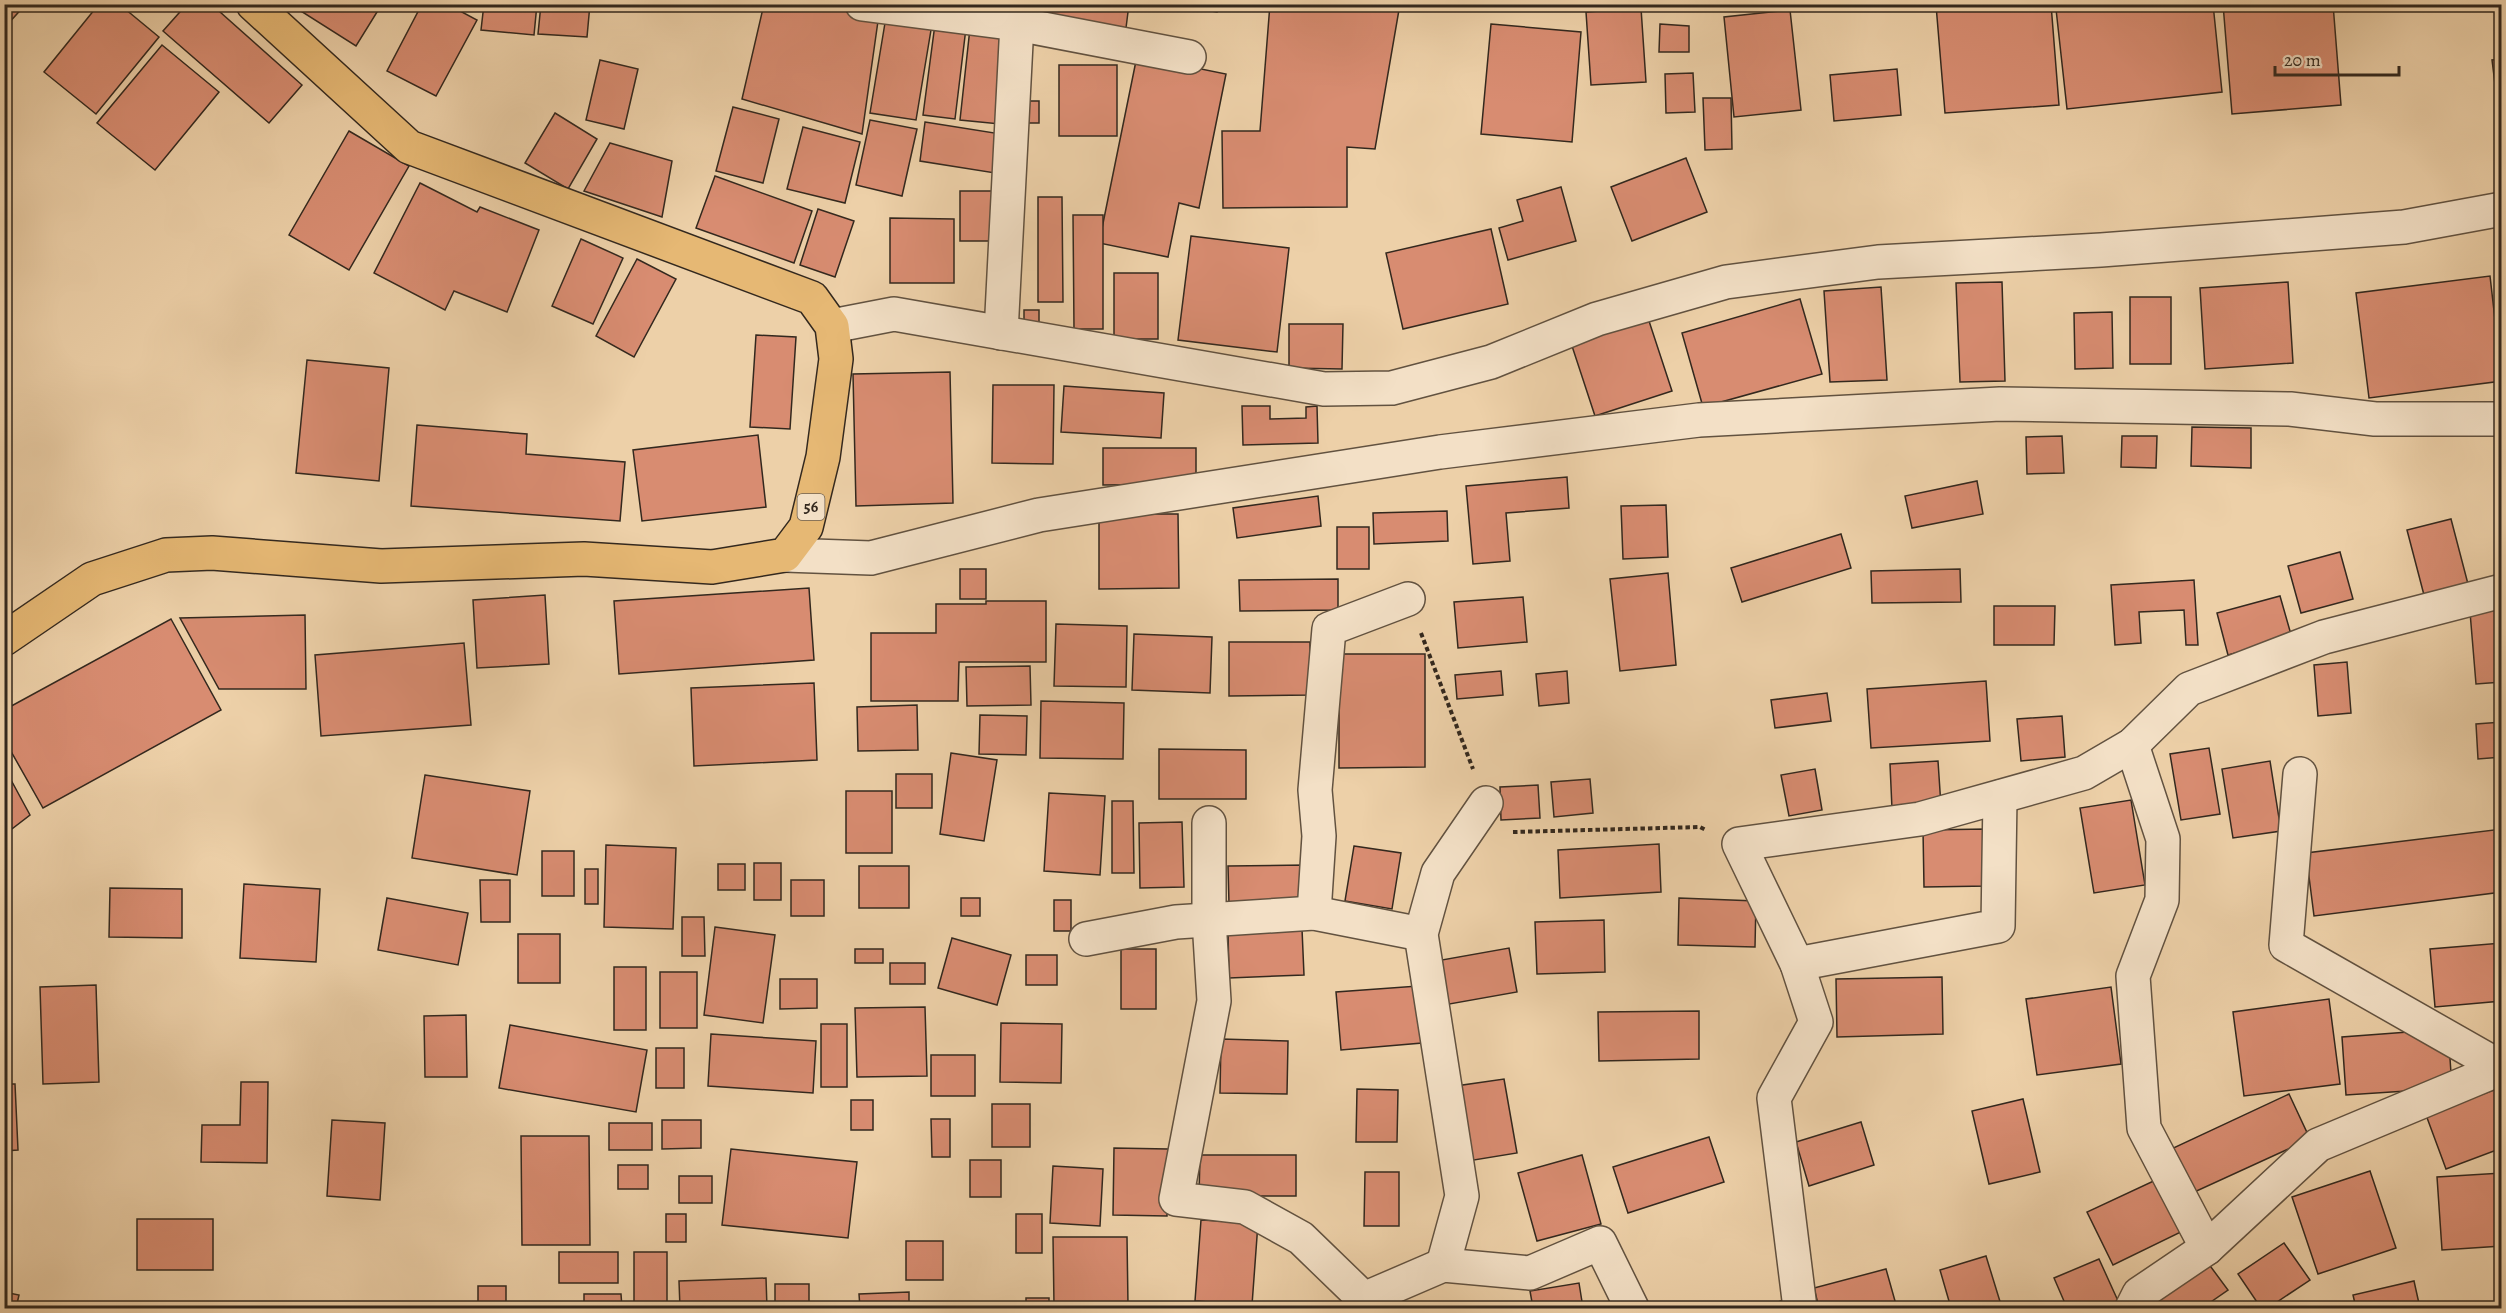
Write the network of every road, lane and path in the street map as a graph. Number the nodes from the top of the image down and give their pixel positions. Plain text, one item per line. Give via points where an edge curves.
1 (253, 4) edge
2 (862, 4) edge
3 (1018, 14) edge
4 (1189, 57) dead end
5 (2502, 209) edge
6 (832, 326) junction
7 (1001, 333) junction
8 (2502, 419) edge
9 (785, 555) junction
10 (2502, 591) edge
11 (1408, 599) joint
12 (4, 639) edge
13 (2132, 745) junction
14 (2300, 774) dead end
15 (2000, 797) junction
16 (1486, 803) junction
17 (1209, 823) dead end
18 (1739, 844) junction
19 (1314, 913) junction
20 (1209, 920) junction
21 (1421, 934) junction
22 (1086, 939) dead end
23 (1797, 964) junction
24 (2207, 1248) junction
25 (1443, 1265) junction
26 (1363, 1304) edge
27 (1632, 1308) edge
28 (1800, 1308) edge
29 (2132, 1308) edge

1 - 6 main road, 56 via 410,147 812,298
2 - 3 street
3 - 4 street
3 - 7 street
5 - 7 street via 2404,227 1878,262 1726,282 1597,319 1491,362 1392,388 1324,389
6 - 7 street via 894,314
6 - 9 main road, 56 via 836,359 823,457 806,527
8 - 9 street via 2375,419 2289,410 2000,404 1699,420 1440,452 1039,515 871,558
9 - 12 main road via 712,567 584,560 381,566 212,553 166,555 92,579
10 - 13 street via 2324,637 2188,689
11 - 16 path
11 - 19 street via 1329,629 1315,790 1319,836
13 - 15 street via 2084,773
13 - 24 street via 2163,839 2162,900 2133,976 2144,1128
14 - 24 street via 2286,945 2502,1068 2318,1145
15 - 18 street via 1920,819
15 - 23 street via 1998,926
16 - 18 path via 1498,832 1700,827
16 - 21 street via 1438,873
17 - 20 street
18 - 23 street
19 - 20 street
19 - 21 street
20 - 22 street via 1176,922
20 - 26 street via 1214,1001 1176,1199 1245,1207 1301,1238
21 - 25 street via 1462,1196
23 - 28 street via 1816,1022 1774,1098
24 - 29 street via 2139,1294
25 - 26 street
25 - 27 street via 1530,1273 1600,1243

